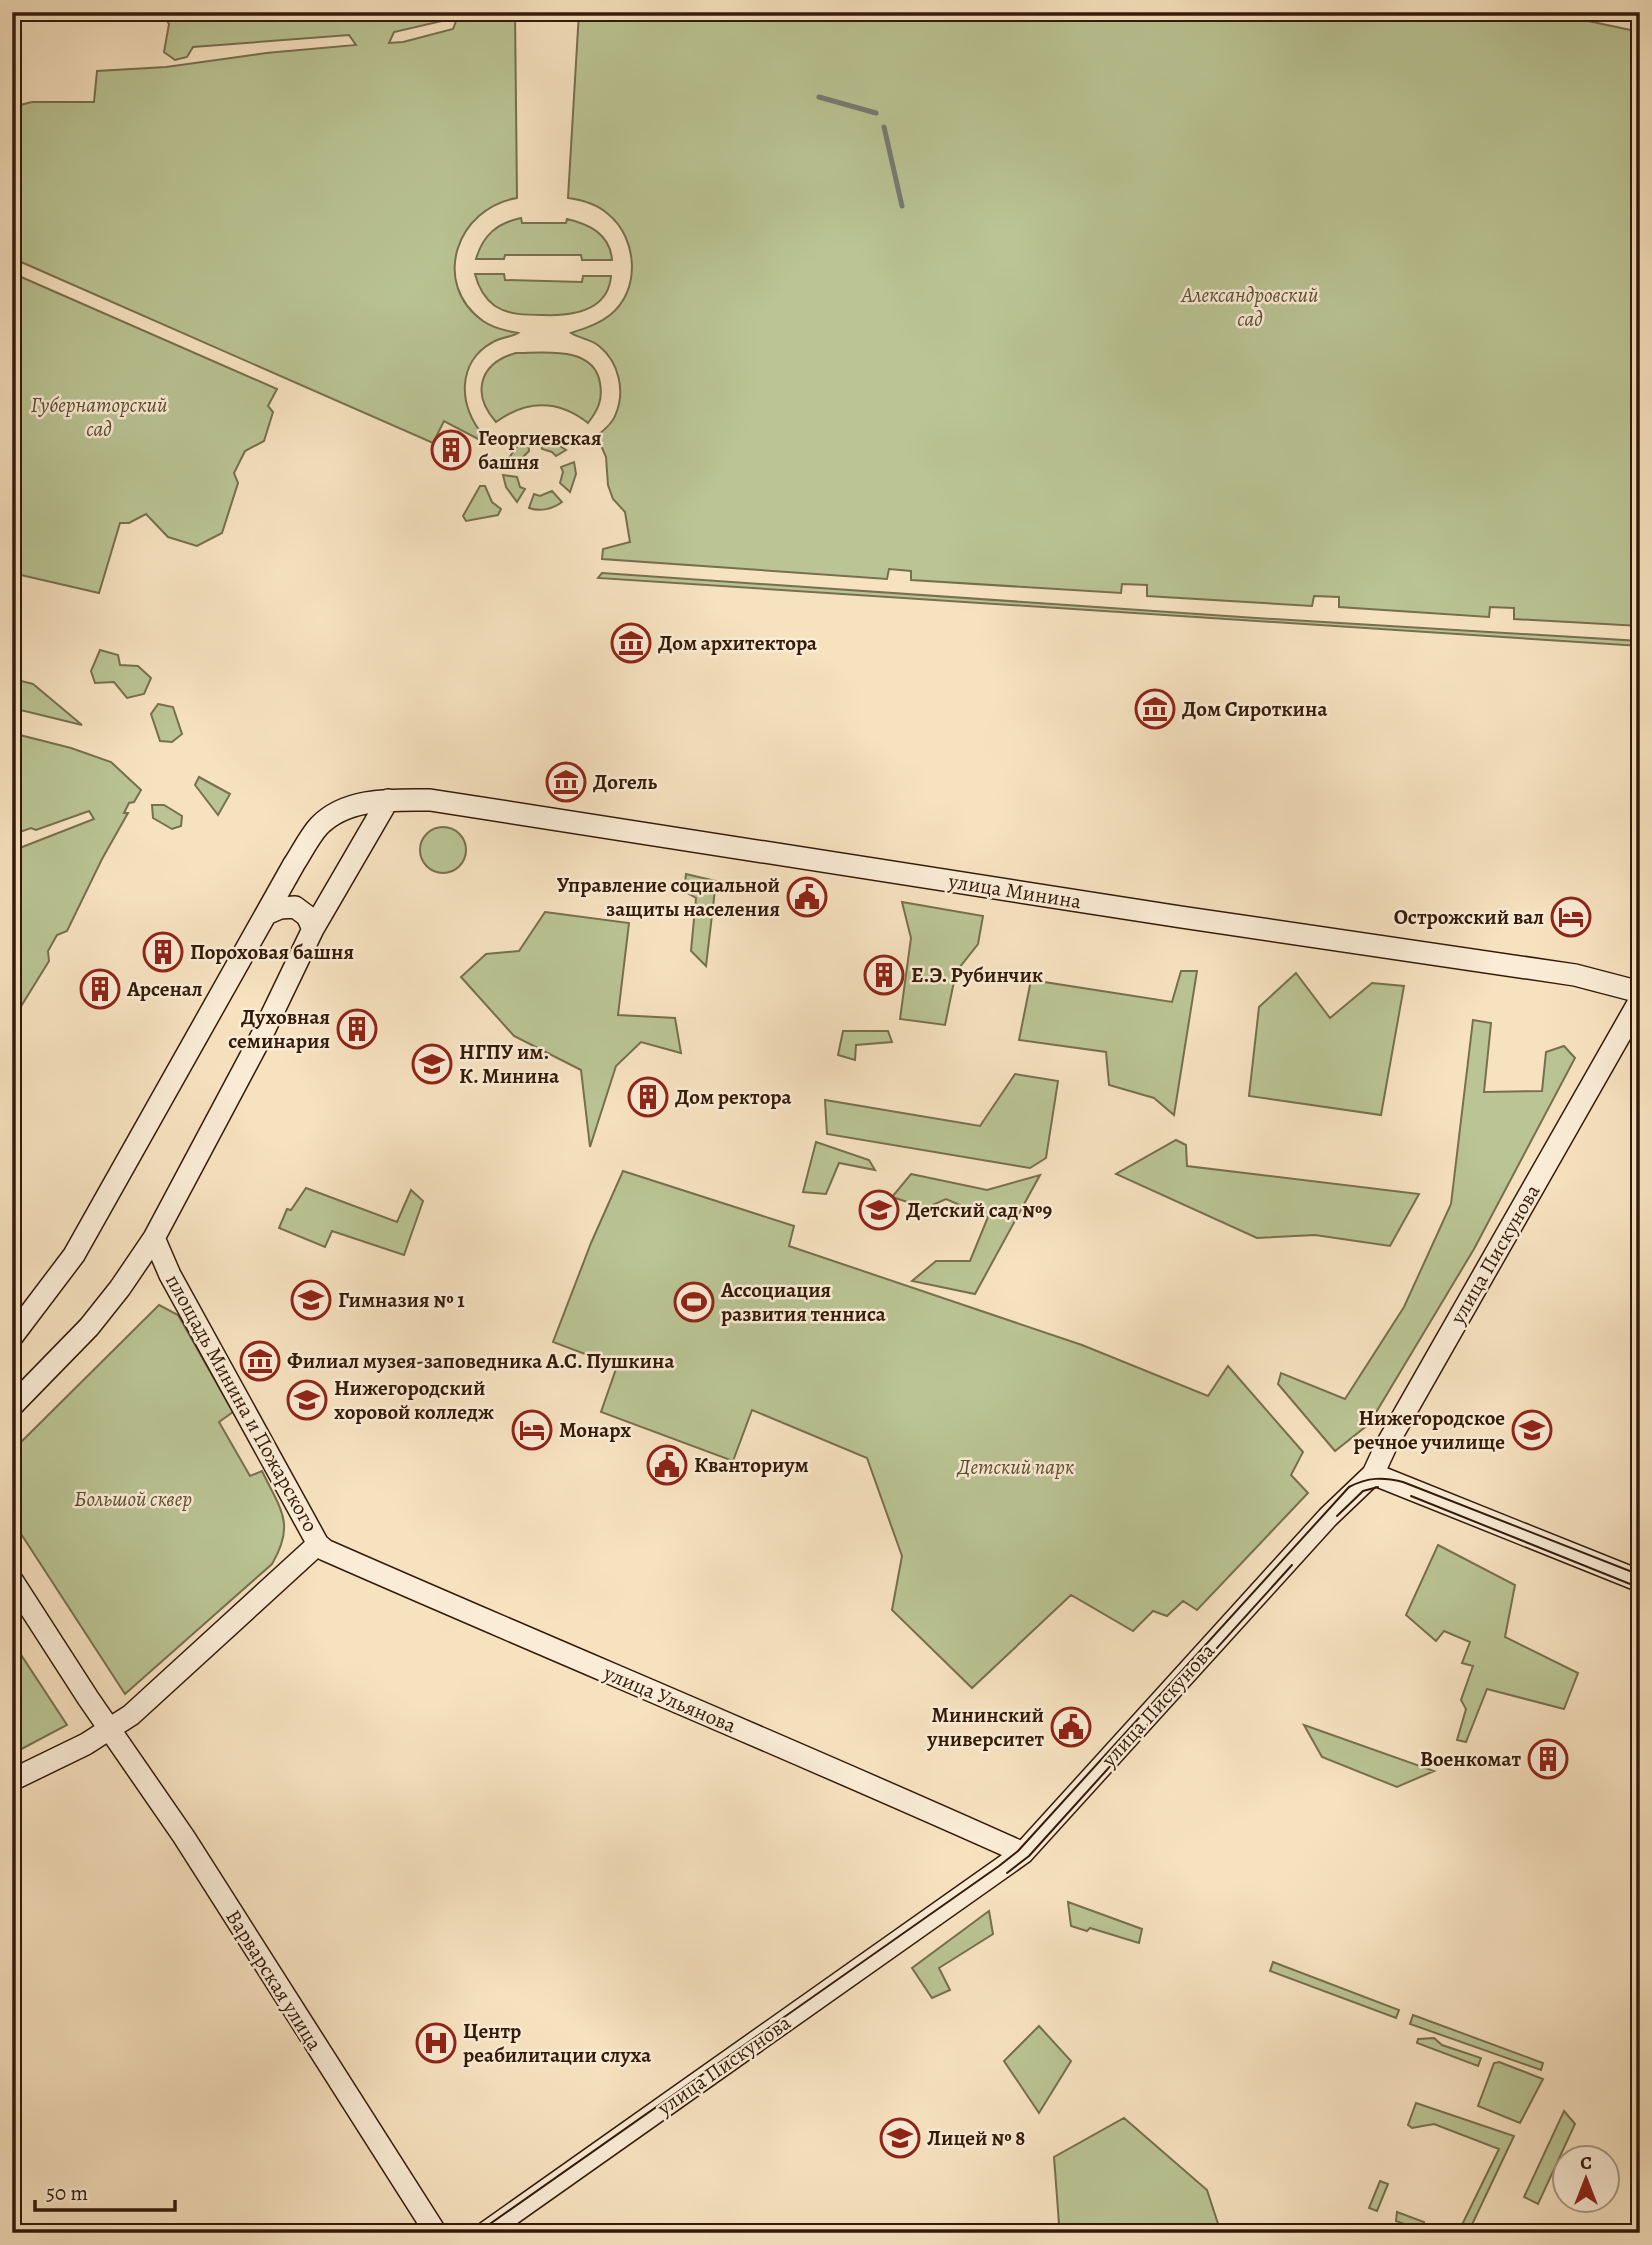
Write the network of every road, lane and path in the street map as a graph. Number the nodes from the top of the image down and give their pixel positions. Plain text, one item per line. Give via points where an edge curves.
1 (388, 800) junction
2 (266, 914) junction
3 (313, 929) junction
4 (1640, 992) edge
5 (1640, 1000) edge
6 (154, 1238) junction
7 (12, 1337) edge
8 (12, 1406) edge
9 (1373, 1474) junction
10 (318, 1544) junction
11 (12, 1580) edge
12 (1640, 1581) edge
13 (109, 1729) junction
14 (12, 1780) edge
15 (1023, 1853) junction
16 (436, 2233) edge
17 (485, 2233) edge

1 - 2 street via 342,810 319,826
1 - 3 street, площадь Минина и Пожарского
1 - 4 street, улица Минина via 442,802 1575,975
2 - 3 street via 295,906
2 - 7 street via 74,1255
3 - 6 street, площадь Минина и Пожарского
5 - 9 street, улица Пискунова
6 - 8 street, площадь Минина и Пожарского via 89,1327
6 - 10 street, площадь Минина и Пожарского
9 - 12 street
9 - 15 street, улица Пискунова via 1328,1517
10 - 13 street, площадь Минина и Пожарского via 131,1715
10 - 15 street, улица Ульянова
11 - 13 street
13 - 14 street, площадь Минина и Пожарского
13 - 16 street, Варварская улица via 184,1836
15 - 17 street, улица Пискунова

